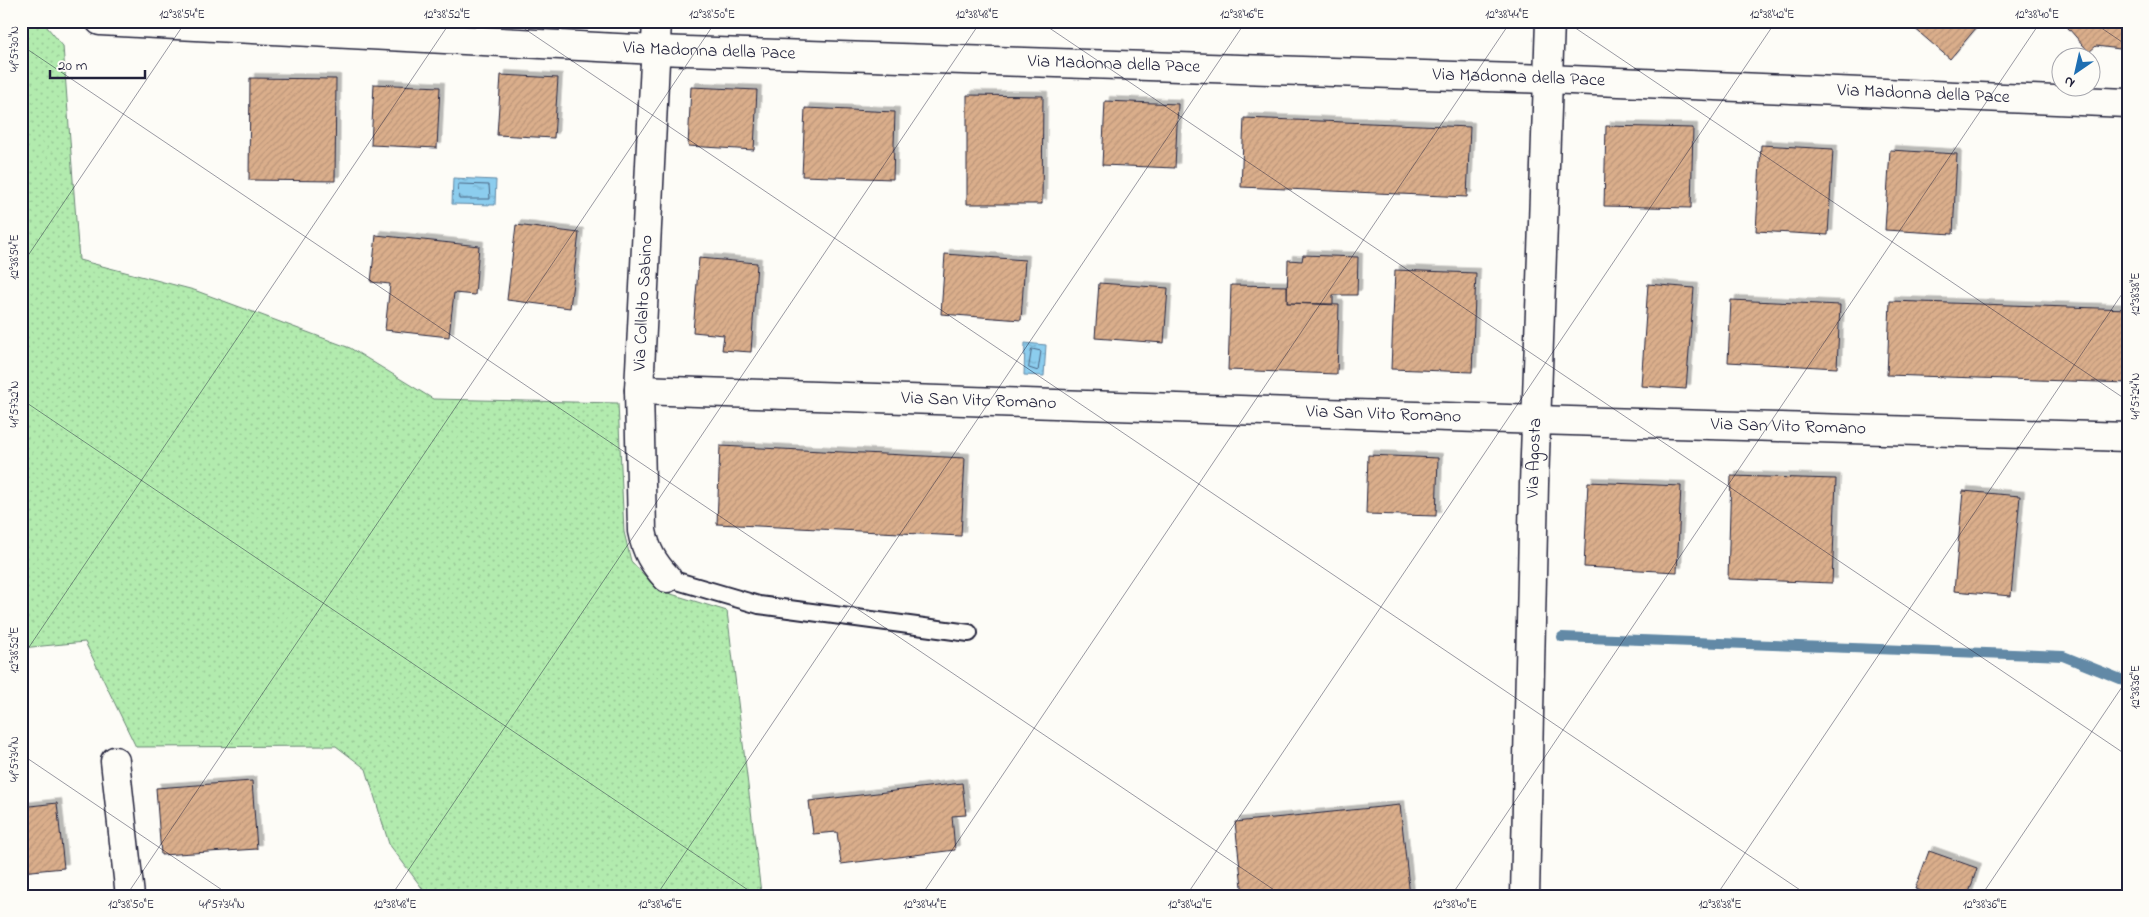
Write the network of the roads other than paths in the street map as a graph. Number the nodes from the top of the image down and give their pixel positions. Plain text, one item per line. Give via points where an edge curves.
1 (100, 21) edge
2 (656, 21) edge
3 (1550, 21) edge
4 (656, 50) junction
5 (1547, 79) junction
6 (2127, 103) edge
7 (639, 390) junction
8 (1536, 420) junction
9 (2128, 437) edge
10 (667, 578) joint
11 (969, 633) dead end
12 (116, 761) dead end
13 (130, 896) edge
14 (1524, 896) edge

1 - 4 street, Via Madonna della Pace
2 - 4 street, Via Collalto Sabino
3 - 5 street, Via Agosta
4 - 5 street, Via Madonna della Pace
4 - 7 street, Via Collalto Sabino
5 - 6 street, Via Madonna della Pace
5 - 8 street, Via Agosta
7 - 8 street, Via San Vito Romano
7 - 10 street, Via Collalto Sabino via 642,531 645,548
8 - 9 street, Via San Vito Romano
8 - 14 street, Via Agosta
10 - 11 lane via 759,605
12 - 13 street

